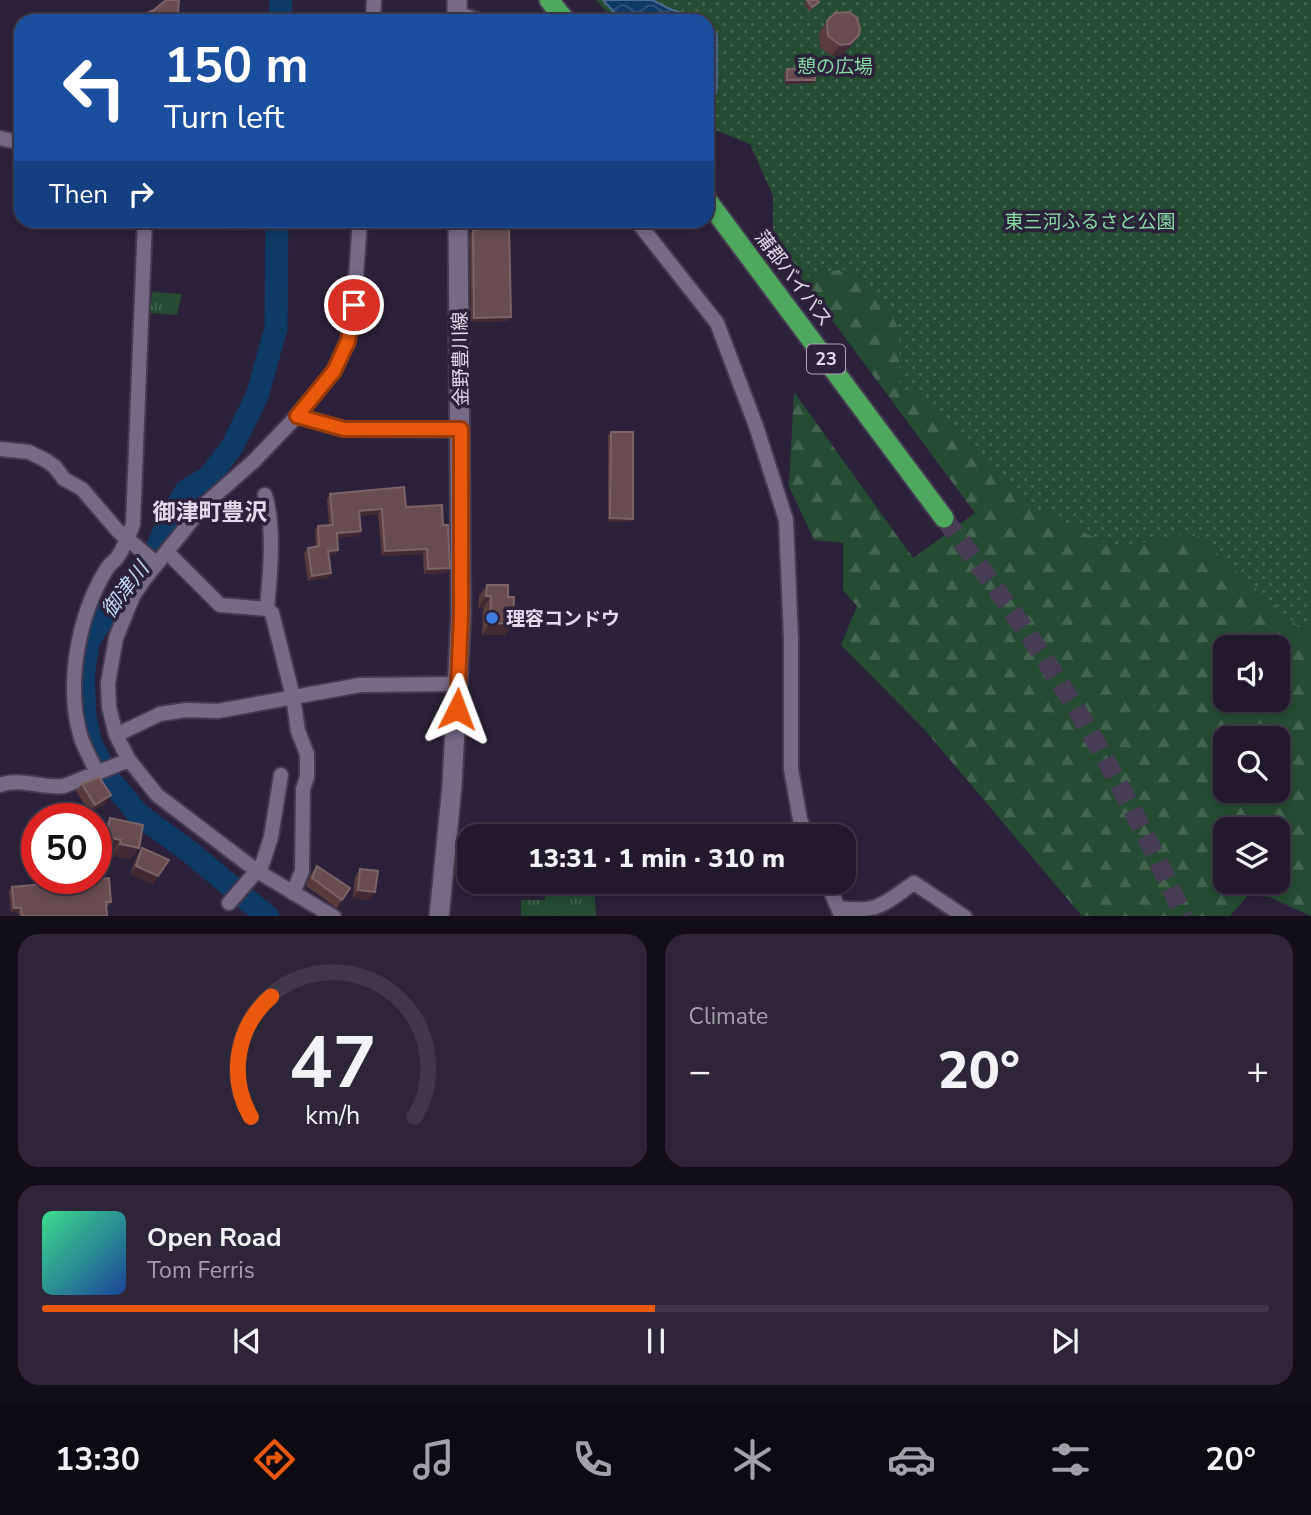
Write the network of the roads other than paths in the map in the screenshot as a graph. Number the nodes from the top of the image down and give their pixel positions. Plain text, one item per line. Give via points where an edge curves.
1 (540, 0) edge
2 (549, 0) edge
3 (551, 14) edge
4 (560, 14) edge
5 (714, 210) edge
6 (714, 223) edge
7 (145, 228) edge
8 (359, 228) edge
9 (458, 228) edge
10 (642, 228) edge
11 (297, 416) junction
12 (461, 429) junction
13 (0, 450) edge
14 (265, 495) dead end
15 (130, 541) junction
16 (167, 552) junction
17 (154, 561) junction
18 (267, 609) junction
19 (458, 684) junction
20 (293, 697) junction
21 (116, 735) junction
22 (126, 761) junction
23 (97, 772) junction
24 (281, 775) dead end
25 (0, 785) edge
26 (802, 824) edge
27 (257, 871) junction
28 (293, 892) junction
29 (832, 894) edge
30 (229, 903) dead end
31 (840, 912) edge
32 (334, 916) edge
33 (439, 916) edge
34 (965, 916) edge

1 - 3 highway
2 - 4 highway
5 - 6 highway, 蒲郡バイパス / 23 via 941,519
7 - 15 street
8 - 11 street via 348,341 334,371
9 - 12 main road, 金野豊川線
10 - 26 street via 717,323 786,520 791,769
11 - 12 street via 344,429
11 - 16 street via 204,505
12 - 19 main road, 金野豊川線
13 - 15 street via 29,452 47,461 82,489
14 - 18 street
15 - 17 street
15 - 23 street via 107,568 91,602 75,663 75,709
16 - 17 street
16 - 18 street via 220,605
17 - 21 street via 133,596 111,657 109,707
18 - 20 street via 272,613
19 - 20 street via 360,685
19 - 33 main road, 金野豊川線
20 - 21 street via 218,711 160,714
20 - 28 street via 307,754 302,871
21 - 22 street
22 - 23 street
22 - 27 street via 170,806
23 - 25 street via 55,787
24 - 27 street via 271,837
27 - 28 street
27 - 30 street
28 - 32 street
29 - 31 street
31 - 34 street via 877,909 914,883

